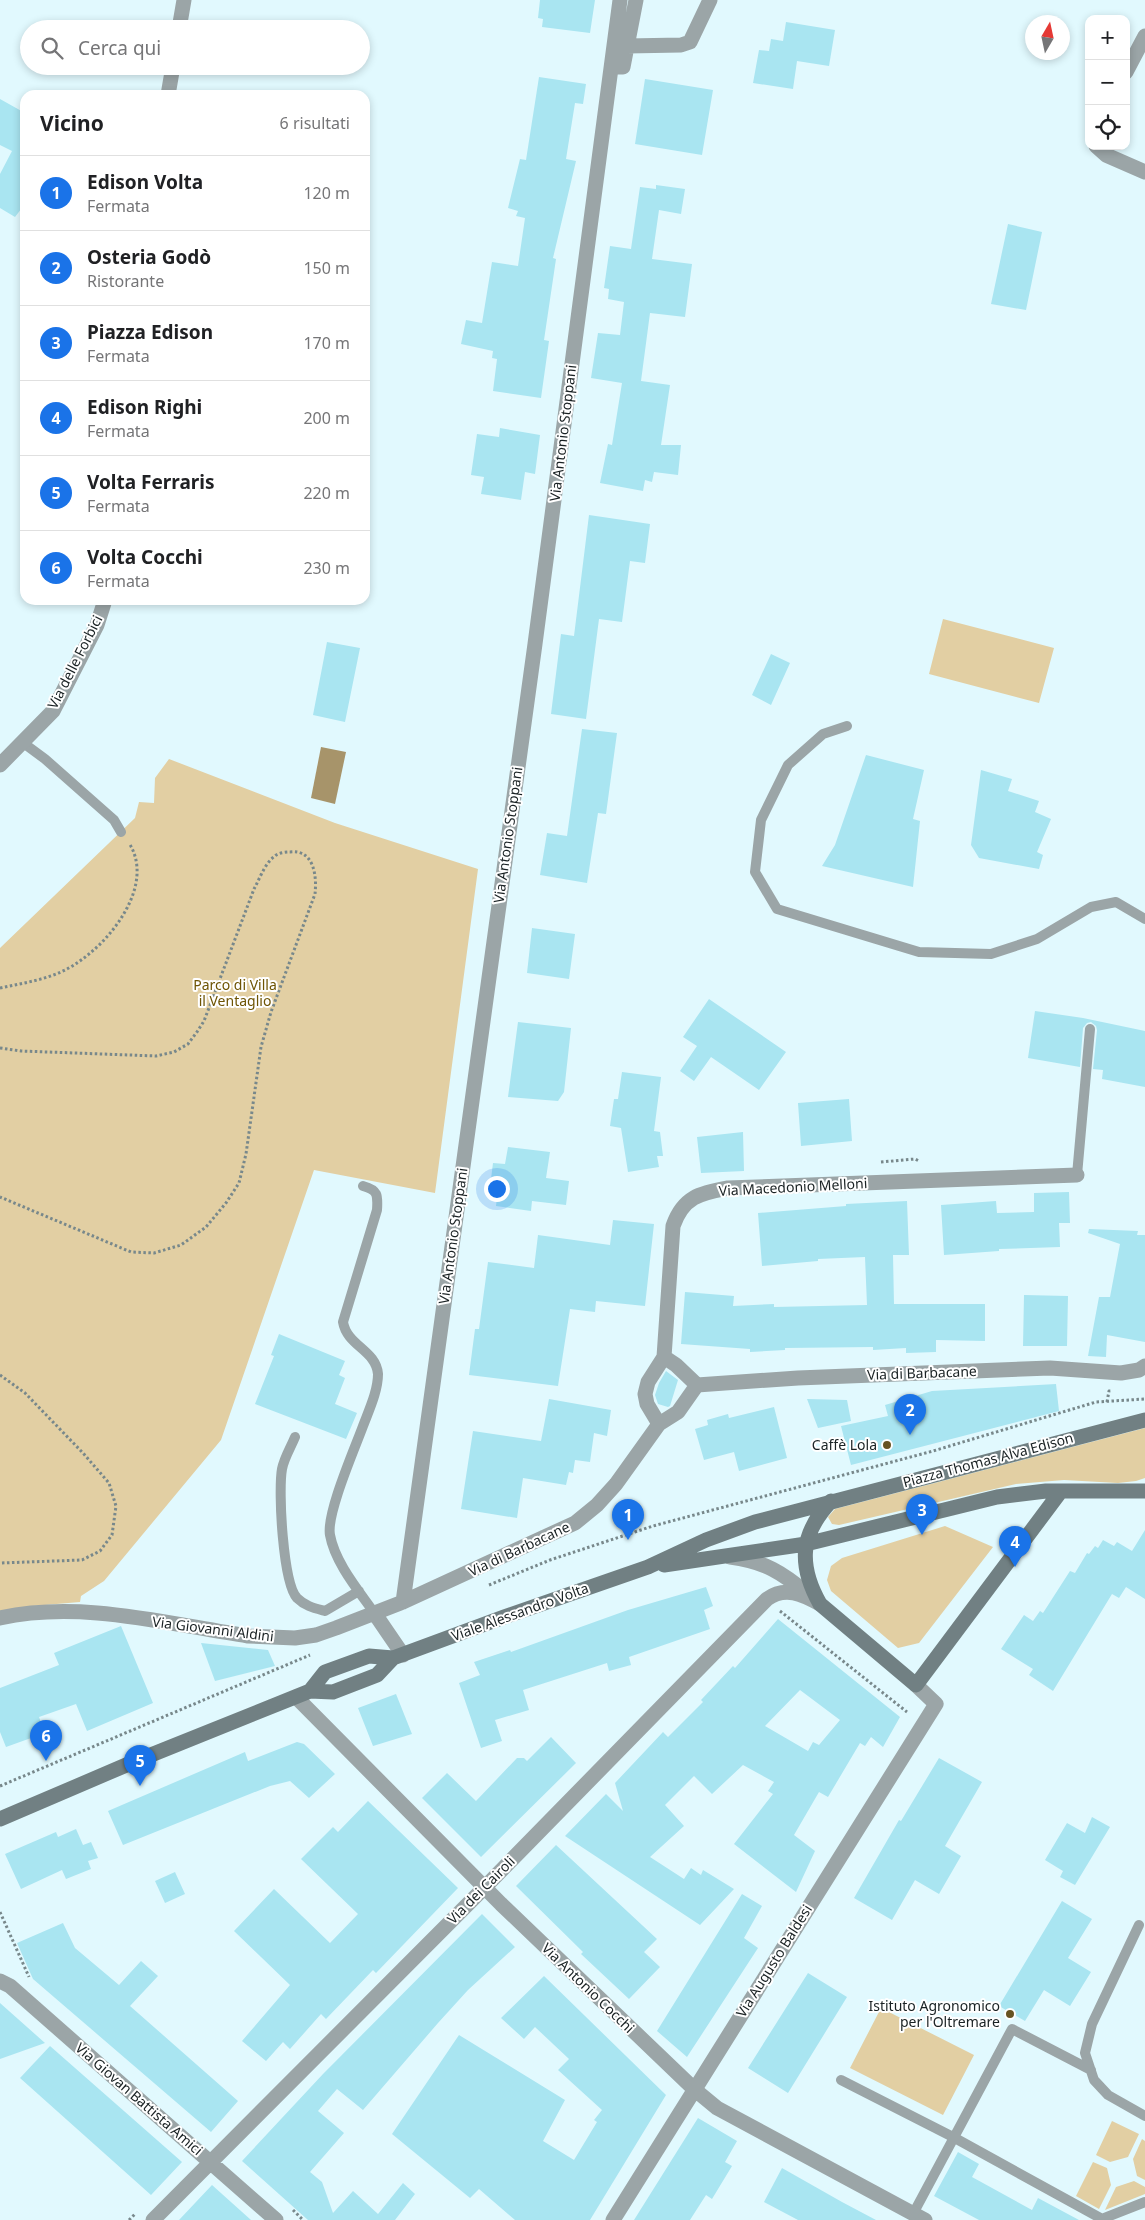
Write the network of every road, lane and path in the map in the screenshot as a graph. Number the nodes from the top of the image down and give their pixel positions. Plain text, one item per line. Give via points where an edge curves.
1 (184, 0) edge
2 (620, 0) edge
3 (636, 0) edge
4 (710, 0) edge
5 (181, 20) edge
6 (1145, 36) edge
7 (627, 46) junction
8 (1130, 64) edge
9 (612, 67) junction
10 (171, 75) edge
11 (169, 90) edge
12 (1100, 150) edge
13 (1145, 172) edge
14 (103, 605) edge
15 (847, 726) dead end
16 (22, 742) junction
17 (0, 765) edge
18 (121, 832) joint
19 (1145, 919) edge
20 (0, 988) edge
21 (1090, 1029) dead end
22 (0, 1048) edge
23 (875, 1163) dead end
24 (923, 1164) dead end
25 (1077, 1175) joint
26 (363, 1186) dead end
27 (0, 1197) edge
28 (664, 1357) junction
29 (1145, 1366) edge
30 (0, 1374) edge
31 (697, 1385) junction
32 (1109, 1391) dead end
33 (1145, 1399) edge
34 (1107, 1402) junction
35 (1144, 1420) edge
36 (660, 1424) junction
37 (295, 1437) dead end
38 (1061, 1490) junction
39 (1145, 1491) edge
40 (831, 1501) junction
41 (714, 1537) joint
42 (806, 1544) junction
43 (719, 1556) junction
44 (0, 1563) edge
45 (648, 1567) junction
46 (487, 1586) dead end
47 (359, 1591) junction
48 (403, 1602) junction
49 (820, 1604) junction
50 (777, 1609) dead end
51 (375, 1614) junction
52 (0, 1618) edge
53 (318, 1652) dead end
54 (398, 1656) junction
55 (916, 1686) junction
56 (310, 1691) junction
57 (296, 1697) junction
58 (907, 1712) dead end
59 (0, 1786) edge
60 (0, 1819) edge
61 (485, 1887) junction
62 (0, 1912) edge
63 (1139, 1925) dead end
64 (0, 1981) edge
65 (30, 1981) dead end
66 (1091, 2070) junction
67 (841, 2080) dead end
68 (694, 2089) junction
69 (1145, 2116) edge
70 (953, 2137) junction
71 (210, 2162) junction
72 (1145, 2202) edge
73 (919, 2217) edge
74 (153, 2220) edge
75 (276, 2220) edge
76 (613, 2220) edge

1 - 5 street
2 - 9 street, Via Antonio Stoppani
3 - 7 street
4 - 7 street via 690,42
6 - 8 street
7 - 9 street via 623,67
9 - 48 street, Via Antonio Stoppani
10 - 11 street
12 - 13 street
14 - 16 street, Via delle Forbici via 97,625 53,711
15 - 19 lane via 823,734 788,765 761,820 755,872 777,909 919,952 991,954 1037,939 1091,907 1116,902
16 - 17 street, Via delle Forbici
16 - 18 lane via 114,820
18 - 20 path via 136,861 134,891 126,910 101,944 58,974
21 - 25 lane
22 - 27 path via 156,1056 174,1052 188,1044 204,1020 264,870 275,856 295,851 306,856 313,865 317,879 315,894 261,1047 239,1183 206,1227 182,1245 154,1253 131,1252
23 - 24 path via 915,1160
25 - 28 street, Via Macedonio Melloni via 728,1188 692,1198 677,1214 673,1226
26 - 47 lane via 372,1188 377,1195 377,1210 343,1322 349,1338 371,1356 378,1375 329,1524 333,1544
28 - 31 street
28 - 36 street, Via Macedonio Melloni via 648,1382 646,1394 647,1404
29 - 31 street, Via di Barbacane via 1130,1372 1050,1368
30 - 44 path via 25,1394 83,1453 109,1483 116,1506 112,1535 100,1551 82,1560
31 - 36 street, Via di Barbacane via 678,1412
32 - 34 path
33 - 34 path
34 - 46 path via 1096,1402 933,1451 653,1526 550,1560
35 - 40 main road, Piazza Thomas Alva Edison
36 - 48 street, Via di Barbacane via 598,1505 575,1523
37 - 47 lane via 282,1468 280,1492 290,1586 297,1598 311,1608 325,1610
38 - 39 main road
38 - 42 main road via 997,1497
38 - 55 main road
40 - 41 main road, Piazza Thomas Alva Edison
40 - 42 main road via 814,1523
41 - 45 main road, Viale Alessandro Volta
42 - 43 main road
42 - 49 main road via 807,1578
43 - 45 main road, Viale Alessandro Volta
43 - 49 street via 748,1560 774,1569
45 - 54 main road, Viale Alessandro Volta
47 - 51 lane
48 - 51 street, Via di Barbacane
49 - 55 main road
49 - 61 street, Via dei Cairoli via 804,1595 787,1592 767,1598
50 - 58 path
51 - 52 street, Via Giovanni Aldini via 316,1635 270,1638 89,1611 40,1612
51 - 54 street
53 - 59 path
54 - 56 main road, Viale Alessandro Volta via 377,1675 333,1692
54 - 56 main road, Viale Alessandro Volta via 369,1656 325,1672
55 - 68 street, Via Augusto Baldesi via 936,1704
56 - 57 main road, Viale Alessandro Volta
57 - 60 main road, Viale Alessandro Volta
57 - 61 street, Via Antonio Cocchi
61 - 68 street, Via Antonio Cocchi
61 - 71 street, Via dei Cairoli
62 - 65 path
63 - 66 lane via 1092,2024 1085,2053
64 - 71 street, Via Giovan Battista Amici via 10,1986
66 - 69 lane via 1094,2080 1108,2096
66 - 70 lane via 1012,2029
67 - 70 lane
68 - 73 street, Via Antonio Cocchi via 717,2108
68 - 76 street, Via Augusto Baldesi
70 - 72 lane via 1102,2219
70 - 73 lane
71 - 74 street, Via dei Cairoli
71 - 75 street, Via Giovan Battista Amici

